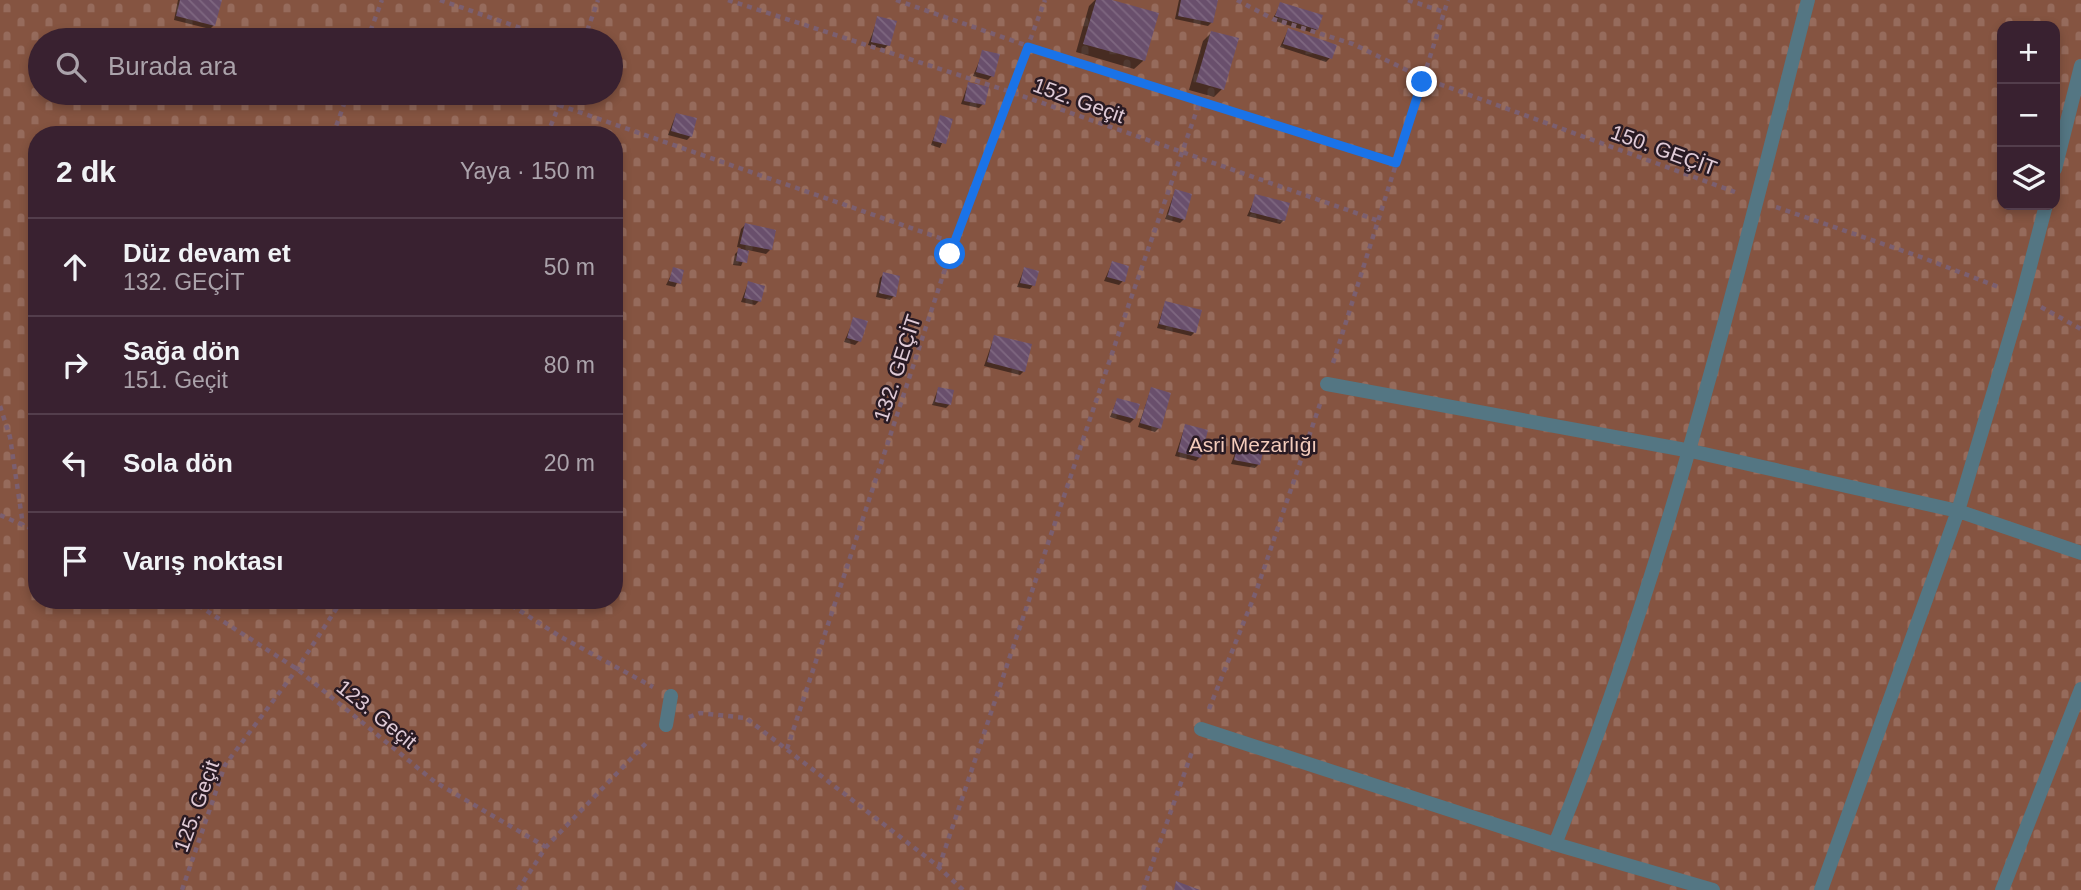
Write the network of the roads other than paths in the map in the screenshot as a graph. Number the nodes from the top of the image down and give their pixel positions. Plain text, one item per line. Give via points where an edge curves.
1 (1808, 0) edge
2 (2081, 66) edge
3 (2060, 149) edge
4 (2045, 210) edge
5 (1327, 384) road end
6 (1691, 451) junction
7 (1958, 512) junction
8 (2081, 553) edge
9 (2081, 689) edge
10 (671, 696) road end
11 (666, 725) road end
12 (1201, 729) road end
13 (1555, 844) junction
14 (1713, 890) edge
15 (1821, 890) edge
16 (2003, 890) edge

1 - 6 lane
2 - 3 lane
4 - 7 lane
5 - 6 lane
6 - 7 lane
6 - 13 lane via 1599,736
7 - 8 lane
7 - 15 lane
9 - 16 lane
10 - 11 lane
12 - 13 lane
13 - 14 lane

